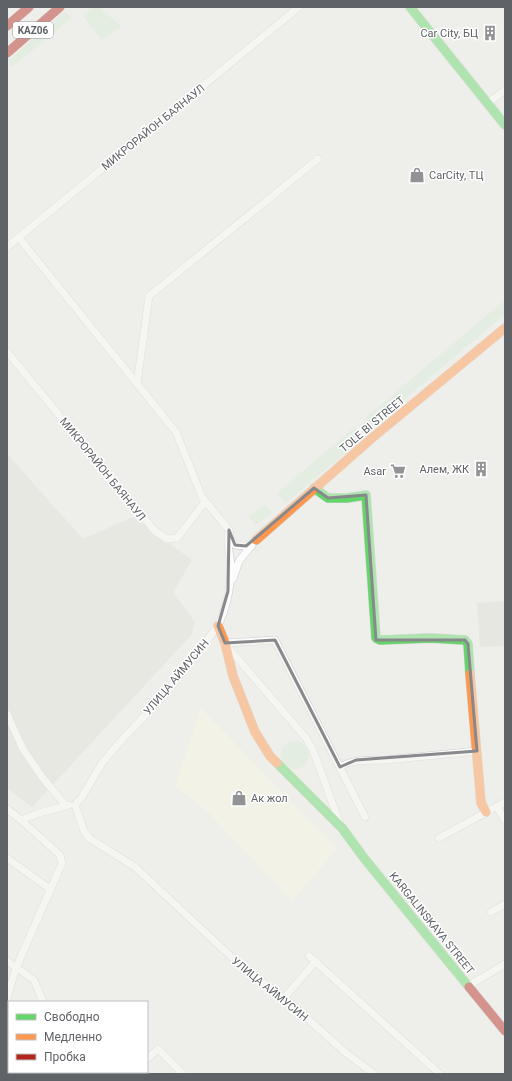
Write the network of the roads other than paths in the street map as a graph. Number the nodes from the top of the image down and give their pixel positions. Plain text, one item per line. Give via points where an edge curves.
1 (29, 7) edge
2 (60, 7) edge
3 (299, 7) edge
4 (410, 7) edge
5 (7, 26) edge
6 (7, 53) edge
7 (505, 90) edge
8 (488, 103) junction
9 (505, 125) edge
10 (318, 159) dead end
11 (19, 238) junction
12 (7, 248) edge
13 (505, 328) edge
14 (7, 352) edge
15 (137, 384) junction
16 (314, 488) junction
17 (205, 502) junction
18 (229, 530) junction
19 (256, 540) junction
20 (228, 591) junction
21 (218, 626) junction
22 (225, 643) junction
23 (7, 714) edge
24 (477, 751) junction
25 (340, 767) junction
26 (505, 802) edge
27 (75, 805) junction
28 (66, 806) junction
29 (497, 807) junction
30 (7, 809) edge
31 (486, 812) junction
32 (365, 816) dead end
33 (21, 820) junction
34 (505, 820) edge
35 (342, 828) junction
36 (439, 838) dead end
37 (7, 858) edge
38 (50, 889) junction
39 (505, 904) edge
40 (492, 912) dead end
41 (310, 956) dead end
42 (7, 961) edge
43 (316, 961) junction
44 (505, 964) edge
45 (16, 968) junction
46 (468, 986) junction
47 (7, 998) edge
48 (284, 998) junction
49 (43, 1001) edge
50 (505, 1031) edge
51 (148, 1058) edge
52 (183, 1074) edge
53 (374, 1074) edge
54 (440, 1074) edge

1 - 5 main road, KАZ06
2 - 6 main road, KАZ06
3 - 11 street, МИКРОРАЙОН БАЯНАУЛ
4 - 8 main road
7 - 8 street
8 - 9 main road
10 - 15 street via 149,296
11 - 12 street, МИКРОРАЙОН БАЯНАУЛ
11 - 15 street
13 - 16 main road, TOLE BI STREET
14 - 17 street, МИКРОРАЙОН БАЯНАУЛ via 155,531 167,540 177,538
15 - 17 street via 176,432
16 - 19 main road, TOLE BI STREET
16 - 24 main road via 328,498 366,495 376,638 465,640 468,644
17 - 18 street
18 - 19 street via 235,545 246,546
18 - 20 street, УЛИЦА АЙМУСИН via 231,567
19 - 20 street via 239,561
20 - 21 street, УЛИЦА АЙМУСИН
21 - 22 main road, KARGALINSKAYA STREET
21 - 27 street, УЛИЦА АЙМУСИН via 167,692 102,763
22 - 25 street via 276,640
22 - 35 street via 306,738 313,750
22 - 35 main road, KARGALINSKAYA STREET via 233,676 252,725 270,756
23 - 28 street via 23,750
24 - 25 street via 384,760 356,760
24 - 31 main road via 481,803
25 - 32 street
26 - 29 street
27 - 28 street
27 - 48 street, УЛИЦА АЙМУСИН via 86,835 135,867 239,964
28 - 33 street
29 - 31 street
29 - 34 street
30 - 33 street
31 - 36 street
33 - 38 street via 62,859
35 - 46 main road, KARGALINSKAYA STREET
37 - 38 street
38 - 45 street
39 - 40 street
41 - 43 street
42 - 45 street
43 - 48 street
43 - 54 street
44 - 46 street
45 - 47 street
45 - 49 street via 34,980
46 - 50 main road, KARGALINSKAYA STREET
48 - 53 street, УЛИЦА АЙМУСИН via 346,1053
51 - 52 street via 158,1049

